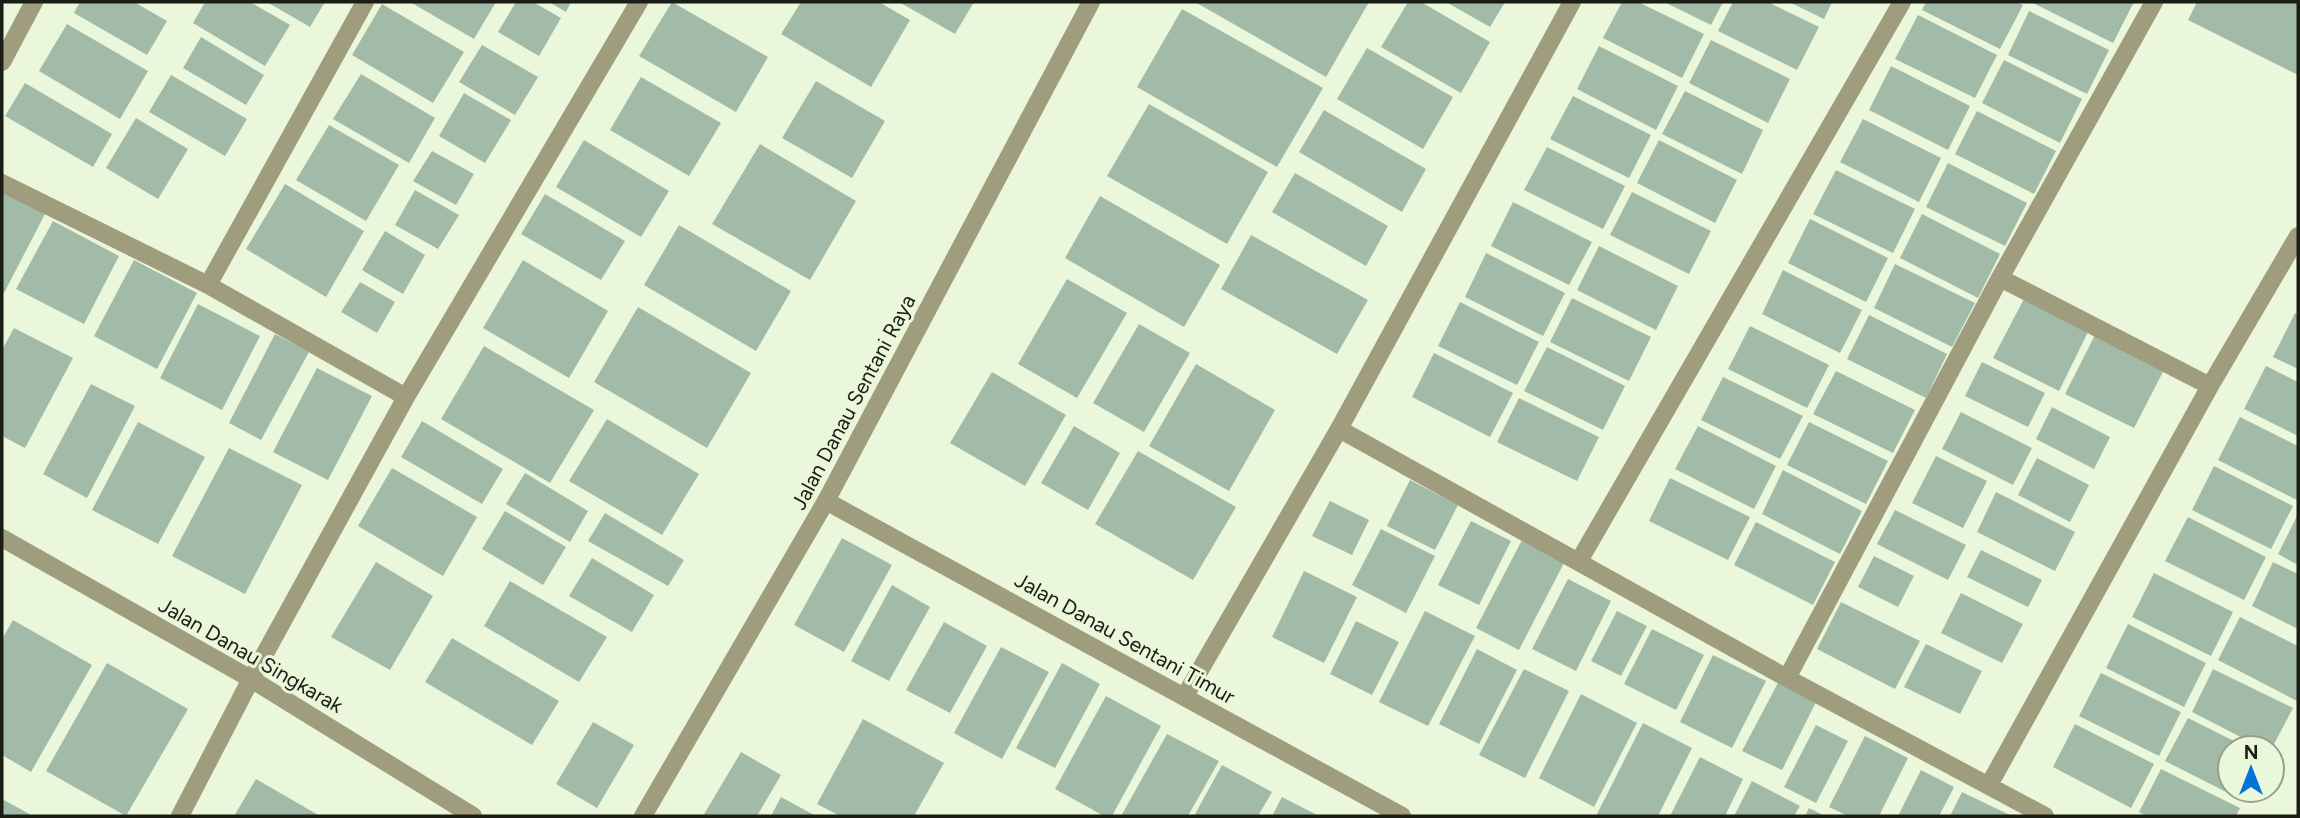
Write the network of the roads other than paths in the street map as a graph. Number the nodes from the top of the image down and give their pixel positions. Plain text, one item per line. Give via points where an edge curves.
1 (34, 2) edge
2 (365, 2) edge
3 (639, 2) edge
4 (1091, 2) edge
5 (1572, 2) edge
6 (1902, 2) edge
7 (2154, 2) edge
8 (2, 62) edge
9 (2, 183) edge
10 (2298, 236) edge
11 (2000, 278) junction
12 (208, 285) junction
13 (2210, 386) junction
14 (406, 397) junction
15 (1339, 429) junction
16 (826, 501) junction
17 (2, 538) edge
18 (1579, 561) junction
19 (1787, 678) junction
20 (251, 679) junction
21 (1185, 696) junction
22 (1989, 785) junction
23 (180, 816) edge
24 (473, 816) edge
25 (643, 816) edge
26 (1402, 816) edge
27 (2045, 816) edge

1 - 8 street
2 - 12 street
3 - 14 street
4 - 16 street, Jalan Danau Sentani Raya
5 - 15 street
6 - 18 street
7 - 11 street
9 - 12 street
10 - 13 street
11 - 13 street
11 - 19 street
12 - 14 street
13 - 22 street
14 - 20 street
15 - 18 street
15 - 21 street
16 - 21 street, Jalan Danau Sentani Timur
16 - 25 street, Jalan Danau Sentani Raya
17 - 20 street, Jalan Danau Singkarak
18 - 19 street
19 - 22 street
20 - 23 street
20 - 24 street, Jalan Danau Singkarak
21 - 26 street, Jalan Danau Sentani Timur
22 - 27 street

